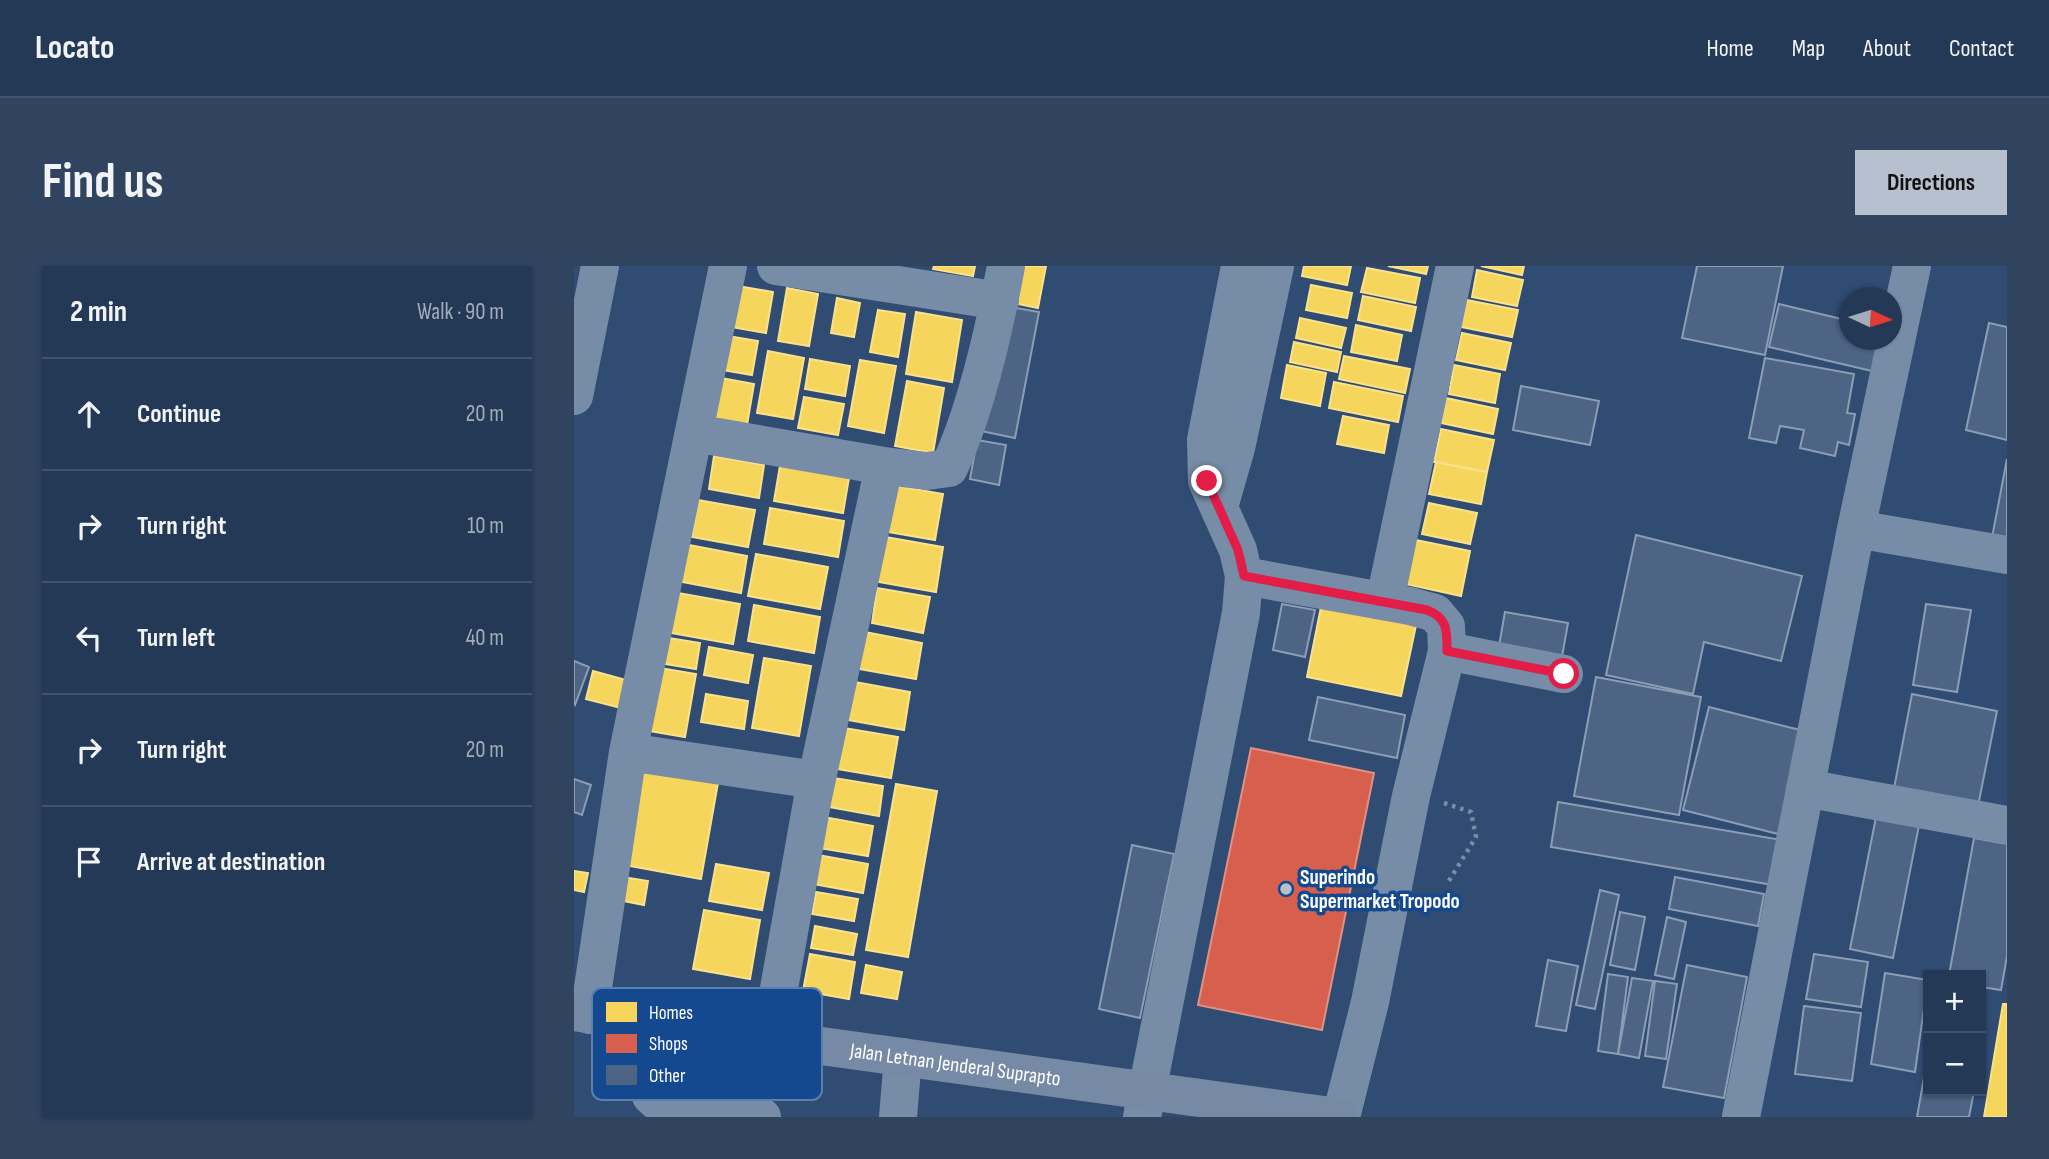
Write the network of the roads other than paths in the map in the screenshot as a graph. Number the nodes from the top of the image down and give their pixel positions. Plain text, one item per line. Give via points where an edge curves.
1 (600, 266) edge
2 (728, 266) edge
3 (776, 266) edge
4 (1240, 266) edge
5 (1275, 266) edge
6 (1455, 266) edge
7 (1912, 266) edge
8 (1003, 283) edge
9 (574, 396) edge
10 (694, 433) junction
11 (884, 466) junction
12 (1219, 507) junction
13 (1856, 529) junction
14 (2007, 555) edge
15 (1244, 576) junction
16 (1385, 600) junction
17 (1447, 651) junction
18 (1564, 674) dead end
19 (628, 751) junction
20 (817, 780) junction
21 (1805, 788) junction
22 (2007, 825) edge
23 (778, 988) edge
24 (582, 1013) edge
25 (822, 1046) edge
26 (903, 1057) junction
27 (656, 1100) edge
28 (1144, 1104) edge
29 (762, 1117) edge
30 (898, 1117) edge
31 (1340, 1117) edge
32 (1741, 1117) edge

1 - 9 street
2 - 10 street
3 - 8 street
4 - 12 street via 1206,440 1207,481
5 - 12 street
6 - 16 street
7 - 13 street
8 - 11 street via 961,442 949,468 927,471
10 - 11 street
10 - 19 street
11 - 20 street
12 - 15 street
13 - 14 street
13 - 21 street
15 - 16 street
15 - 28 street via 1241,613
16 - 17 street via 1439,616 1446,626
17 - 18 street
17 - 31 street via 1411,796 1370,1002
19 - 20 street
19 - 24 street
20 - 23 street
21 - 22 street
21 - 32 street
25 - 26 main road, Jalan Letnan Jenderal Suprapto
26 - 28 main road, Jalan Letnan Jenderal Suprapto
26 - 30 street
27 - 29 street via 667,1110
28 - 31 main road, Jalan Letnan Jenderal Suprapto

